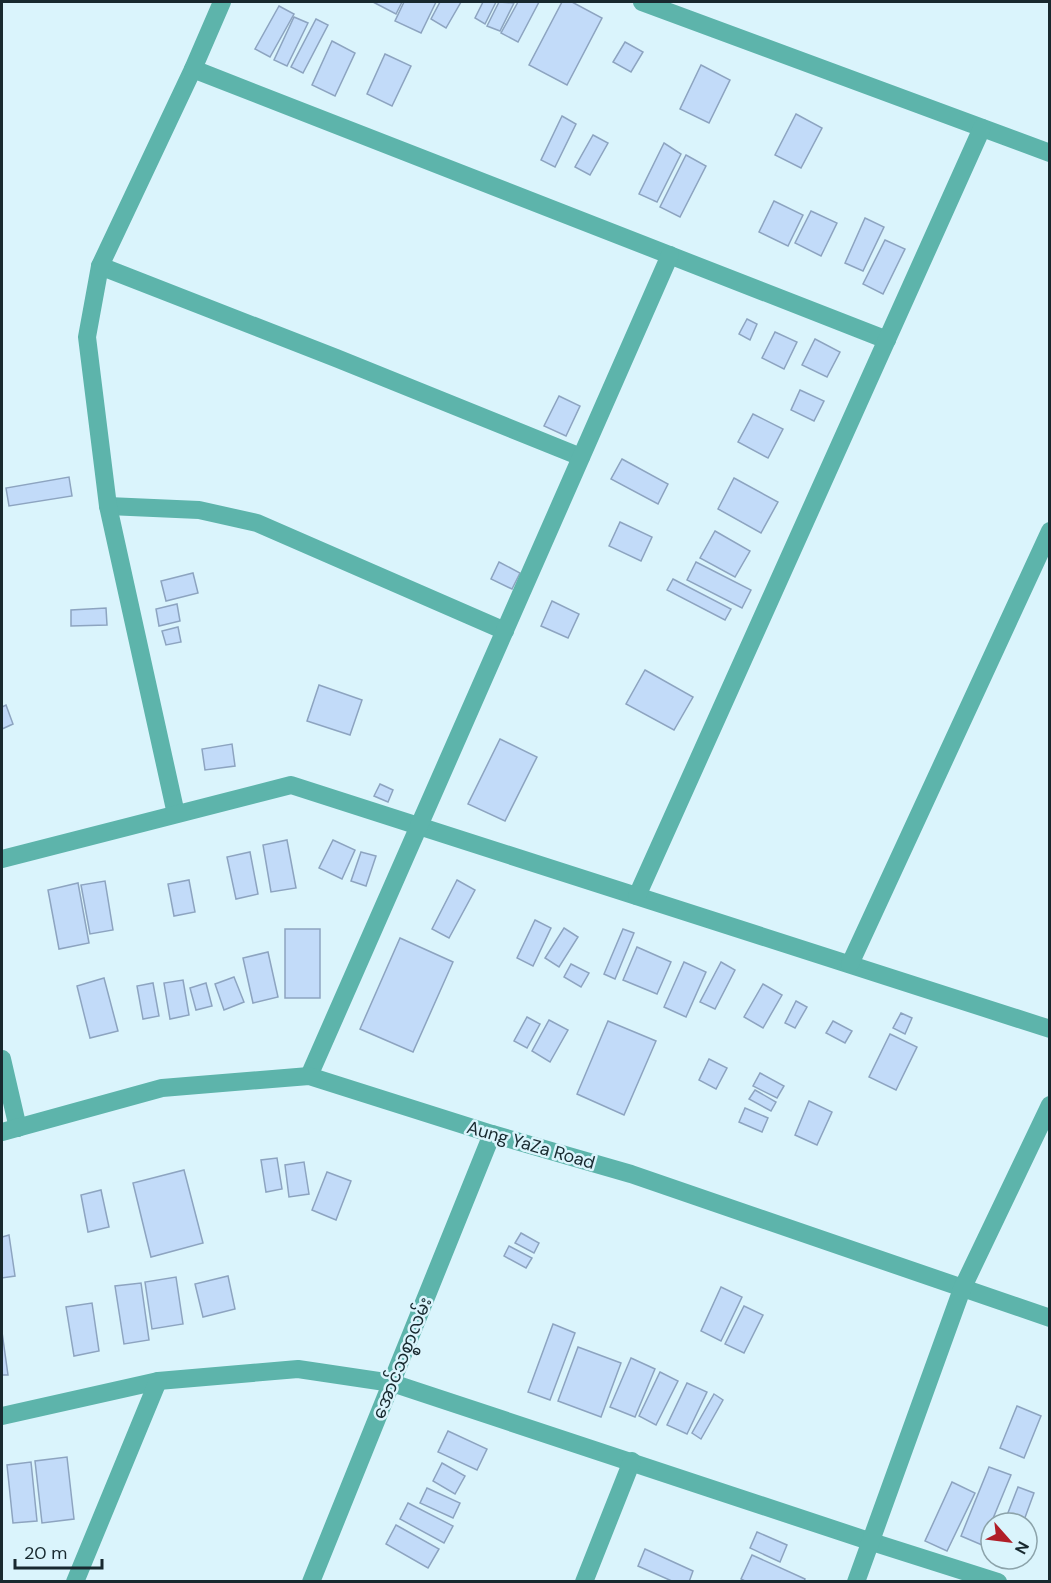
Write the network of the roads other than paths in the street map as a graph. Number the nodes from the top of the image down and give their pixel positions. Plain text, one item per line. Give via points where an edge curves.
1 (222, 2) edge
2 (642, 2) edge
3 (193, 69) junction
4 (982, 128) junction
5 (1050, 153) edge
6 (670, 255) junction
7 (100, 266) junction
8 (886, 340) junction
9 (581, 457) junction
10 (108, 506) junction
11 (1050, 531) edge
12 (505, 631) junction
13 (176, 814) junction
14 (419, 826) junction
15 (2, 859) edge
16 (637, 896) junction
17 (850, 964) junction
18 (1050, 1029) edge
19 (2, 1059) edge
20 (309, 1076) junction
21 (1050, 1105) edge
22 (10, 1130) edge
23 (492, 1134) junction
24 (962, 1289) junction
25 (1050, 1318) edge
26 (158, 1381) junction
27 (392, 1383) junction
28 (2, 1416) edge
29 (632, 1461) junction
30 (872, 1542) junction
31 (75, 1581) edge
32 (311, 1581) edge
33 (584, 1581) edge
34 (856, 1581) edge
35 (998, 1581) edge

1 - 3 street
2 - 4 street
3 - 6 street
3 - 7 street
4 - 5 street
4 - 8 street
6 - 8 street
6 - 9 street
7 - 9 street
7 - 10 street via 87,337
8 - 16 street
9 - 12 street
10 - 12 street via 199,510 257,523
10 - 13 street
11 - 17 street
12 - 14 street
13 - 14 street via 291,785
13 - 15 street
14 - 16 street
14 - 20 street
16 - 17 street
17 - 18 street
19 - 22 street
20 - 22 street, Aung YaZa Road via 162,1088
20 - 23 street, Aung YaZa Road
21 - 24 street
23 - 24 street, Aung YaZa Road via 632,1174
23 - 27 street, အောင်သစ္စာလမ်း
24 - 25 street, Aung YaZa Road
24 - 30 street
26 - 27 street via 298,1369
26 - 28 street
26 - 31 street
27 - 29 street
27 - 32 street, အောင်သစ္စာလမ်း
29 - 30 street
29 - 33 street
30 - 34 street
30 - 35 street

